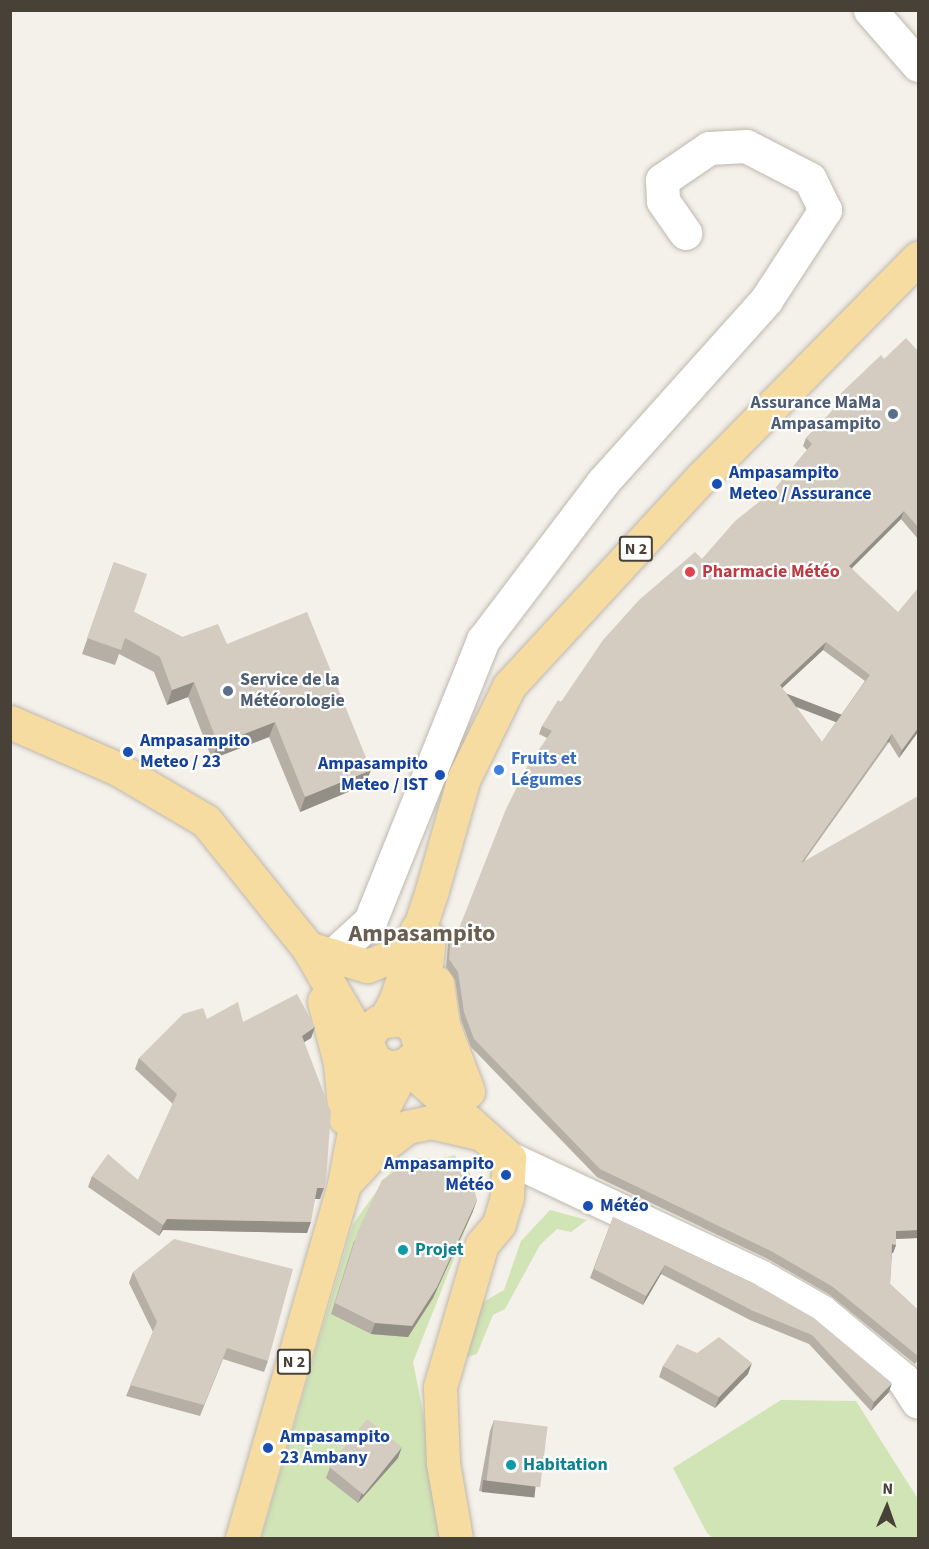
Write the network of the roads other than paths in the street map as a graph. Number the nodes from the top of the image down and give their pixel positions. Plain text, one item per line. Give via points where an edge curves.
1 (870, 10) edge
2 (918, 65) edge
3 (685, 233) dead end
4 (918, 258) edge
5 (10, 722) edge
6 (432, 890) junction
7 (320, 952) junction
8 (386, 1018) junction
9 (412, 1051) junction
10 (369, 1053) junction
11 (480, 1133) junction
12 (509, 1158) junction
13 (344, 1184) junction
14 (918, 1402) edge
15 (242, 1539) edge
16 (456, 1539) edge

1 - 2 street
3 - 7 street via 663,201 662,180 709,148 746,146 810,179 825,210 766,300 602,483 483,640 405,813 370,921
4 - 6 main road, N 2 via 702,477 510,686 464,778
5 - 7 main road via 116,768 206,821
6 - 7 main road via 413,939 391,957 367,966
6 - 8 main road, N 2
6 - 9 main road, N 2
6 - 11 main road via 443,1025
7 - 8 main road
7 - 10 main road
7 - 13 main road via 345,1095
8 - 9 main road via 403,1019
8 - 10 main road, N 2 via 368,1036
9 - 10 main road via 381,1065
9 - 11 main road
9 - 13 main road, N 2
10 - 13 main road, N 2
11 - 12 main road
11 - 13 main road via 430,1122 407,1127 372,1154
12 - 14 street via 760,1276 820,1311 903,1379
12 - 16 main road via 507,1197 499,1224 482,1244 440,1387 443,1462
13 - 15 main road, N 2

